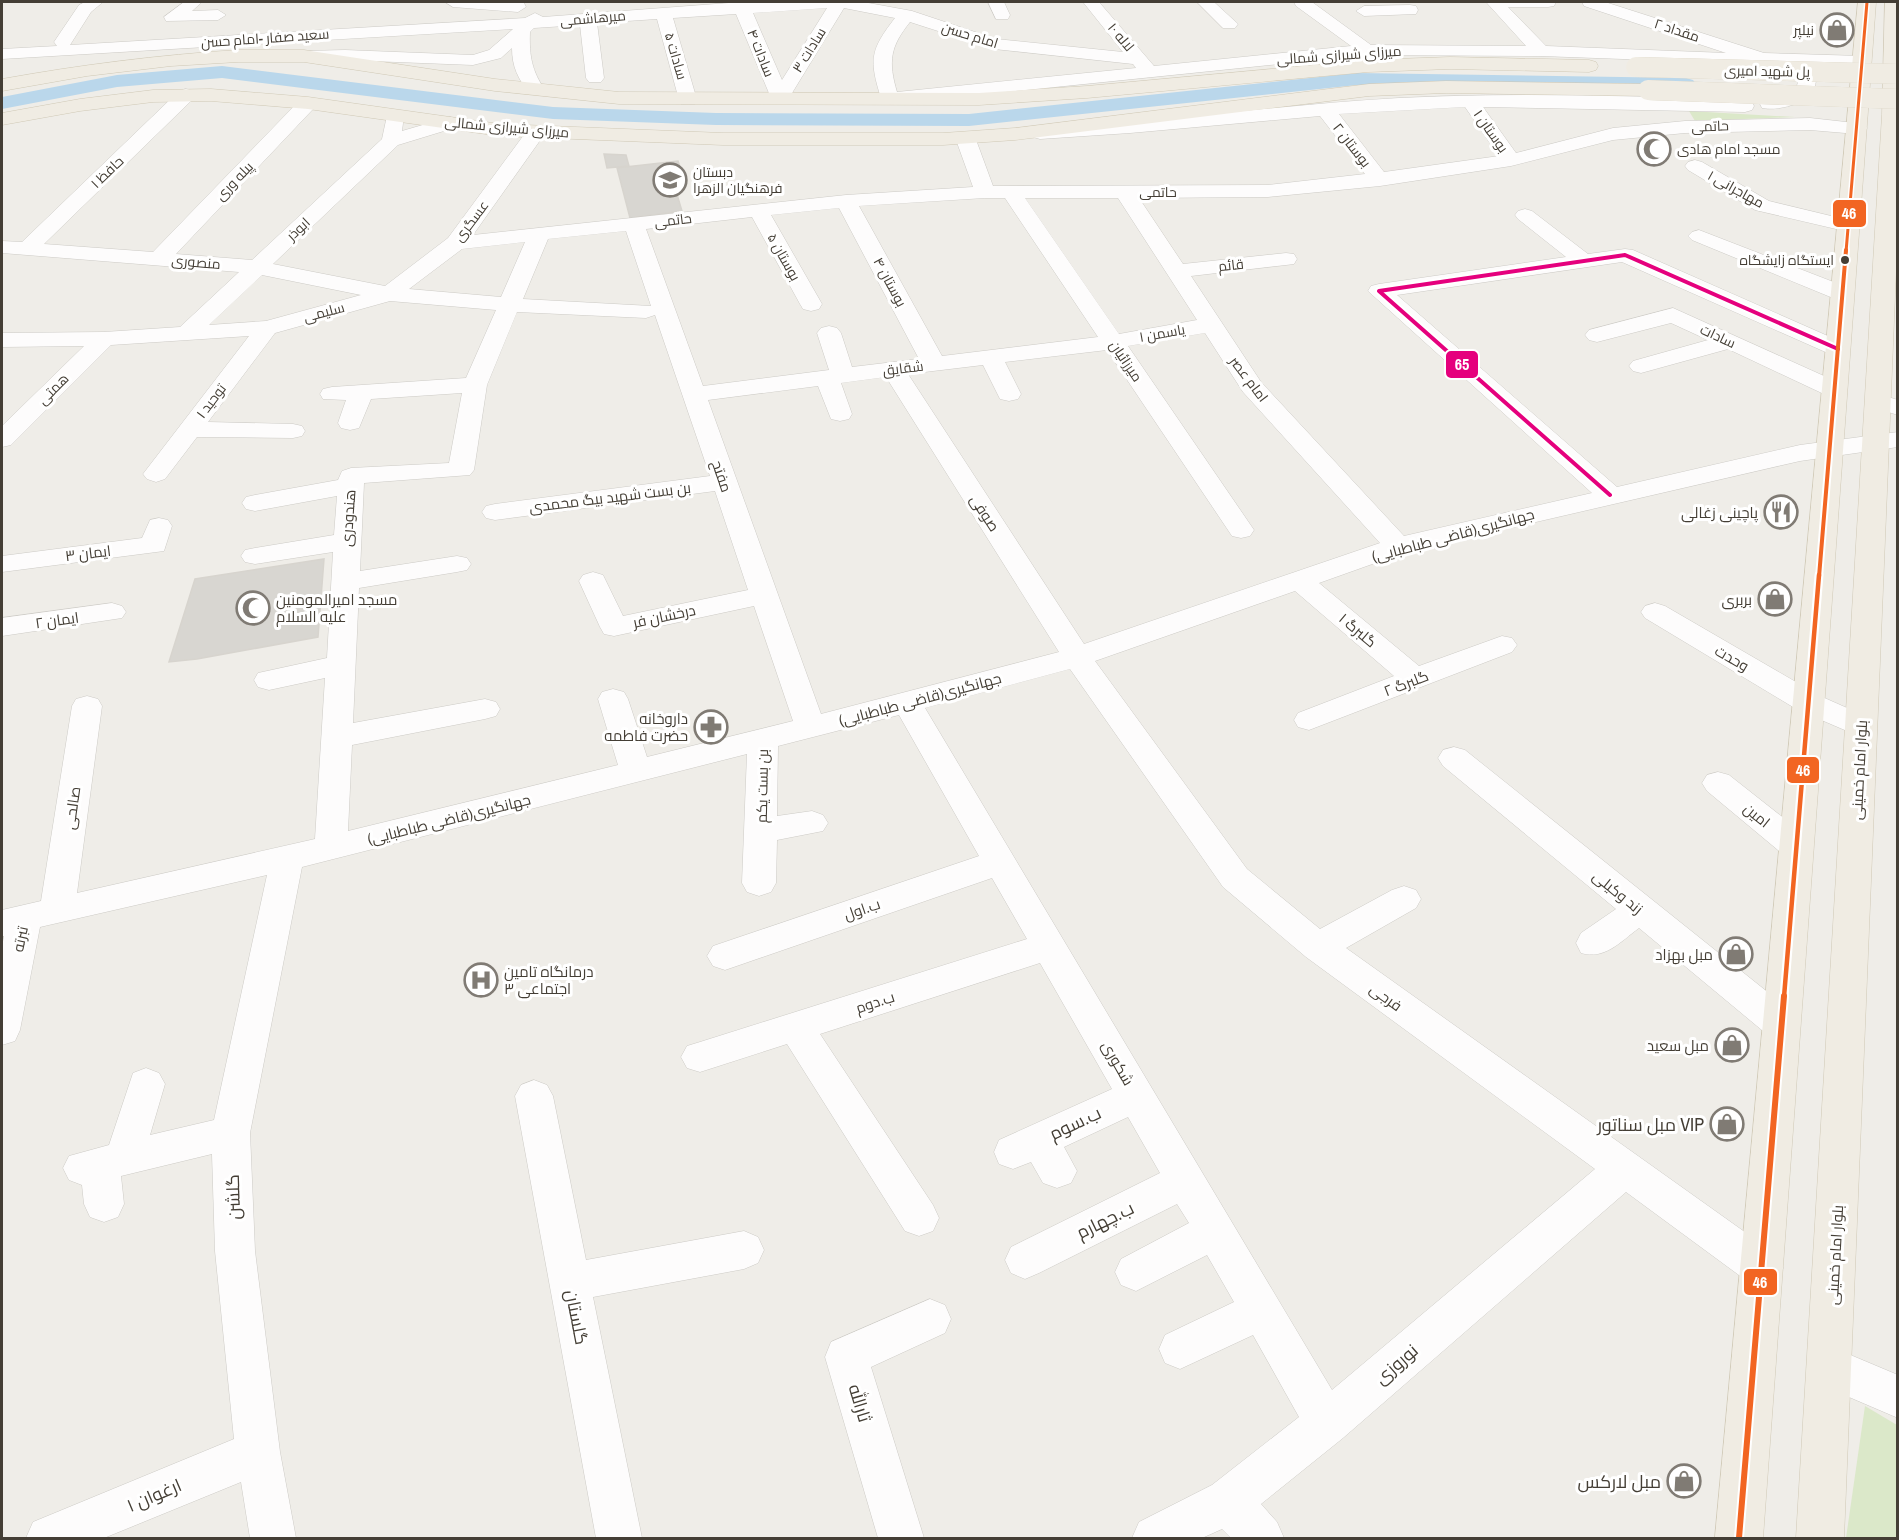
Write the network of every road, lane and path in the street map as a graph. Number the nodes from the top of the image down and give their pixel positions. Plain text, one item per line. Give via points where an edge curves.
1 (95, 2) edge
2 (194, 2) edge
3 (452, 2) edge
4 (838, 2) edge
5 (1091, 2) edge
6 (1205, 2) edge
7 (1302, 2) edge
8 (1494, 2) edge
9 (1548, 2) edge
10 (1590, 2) edge
11 (1867, 2) edge
12 (1361, 6) edge
13 (742, 7) junction
14 (1410, 10) dead end
15 (663, 12) junction
16 (218, 15) dead end
17 (906, 15) junction
18 (588, 19) junction
19 (1229, 24) dead end
20 (1895, 24) edge
21 (1390, 25) dead end
22 (456, 26) junction
23 (525, 27) junction
24 (406, 29) junction
25 (63, 42) dead end
26 (994, 44) junction
27 (1367, 50) junction
28 (1541, 51) junction
29 (2, 54) edge
30 (1764, 59) junction
31 (1144, 65) junction
32 (1636, 68) joint
33 (1860, 69) junction
34 (595, 78) dead end
35 (2, 85) edge
36 (495, 85) junction
37 (994, 88) junction
38 (536, 90) junction
39 (1648, 90) joint
40 (186, 95) junction
41 (439, 98) junction
42 (780, 98) junction
43 (890, 98) junction
44 (688, 99) junction
45 (1896, 99) edge
46 (1593, 101) junction
47 (308, 103) junction
48 (1471, 103) junction
49 (1668, 103) junction
50 (1751, 106) junction
51 (1325, 110) junction
52 (2, 119) edge
53 (1857, 121) junction
54 (1685, 127) junction
55 (536, 132) junction
56 (1015, 134) junction
57 (1614, 134) junction
58 (965, 137) junction
59 (391, 141) junction
60 (1511, 160) junction
61 (1695, 166) dead end
62 (1380, 180) junction
63 (986, 192) junction
64 (1011, 192) junction
65 (1125, 192) junction
66 (846, 201) junction
67 (758, 210) junction
68 (1525, 215) dead end
69 (634, 224) junction
70 (1849, 226) junction
71 (539, 235) junction
72 (1699, 236) dead end
73 (456, 243) junction
74 (2, 247) edge
75 (27, 249) junction
76 (160, 258) junction
77 (1286, 259) dead end
78 (1584, 261) junction
79 (257, 267) junction
80 (1175, 271) junction
81 (1841, 293) junction
82 (389, 294) junction
83 (511, 304) junction
84 (811, 304) dead end
85 (646, 311) dead end
86 (1210, 325) junction
87 (267, 328) junction
88 (830, 333) dead end
89 (186, 334) junction
90 (1597, 335) dead end
91 (104, 339) junction
92 (2, 340) edge
93 (1731, 341) junction
94 (1113, 342) junction
95 (1838, 349) junction
96 (991, 357) junction
97 (934, 364) junction
98 (1641, 366) dead end
99 (893, 369) junction
100 (835, 376) junction
101 (475, 385) junction
102 (1835, 390) junction
103 (362, 392) junction
104 (332, 394) dead end
105 (694, 394) junction
106 (1009, 394) dead end
107 (1888, 405) edge
108 (840, 414) dead end
109 (350, 423) dead end
110 (190, 429) junction
111 (293, 431) dead end
112 (2, 440) edge
113 (1887, 440) edge
114 (1830, 449) junction
115 (156, 474) dead end
116 (725, 482) junction
117 (350, 486) junction
118 (1610, 495) junction
119 (255, 503) dead end
120 (495, 512) dead end
121 (159, 526) dead end
122 (1241, 530) dead end
123 (345, 542) junction
124 (1398, 546) junction
125 (255, 556) dead end
126 (2, 564) edge
127 (457, 564) dead end
128 (593, 581) dead end
129 (1300, 581) junction
130 (344, 582) junction
131 (765, 595) junction
132 (112, 612) dead end
133 (1655, 612) dead end
134 (2, 627) edge
135 (1502, 645) dead end
136 (1077, 657) junction
137 (340, 664) junction
138 (1416, 679) junction
139 (268, 680) dead end
140 (613, 699) dead end
141 (907, 703) junction
142 (1809, 703) junction
143 (87, 706) dead end
144 (485, 709) dead end
145 (1309, 720) dead end
146 (1861, 726) junction
147 (811, 728) junction
148 (337, 737) junction
149 (763, 741) junction
150 (1454, 758) dead end
151 (636, 772) junction
152 (1718, 783) dead end
153 (812, 823) dead end
154 (761, 830) junction
155 (1797, 847) junction
156 (331, 848) junction
157 (287, 859) junction
158 (1000, 862) junction
159 (759, 883) dead end
160 (1404, 899) dead end
161 (1640, 910) junction
162 (28, 917) edge
163 (1593, 943) dead end
164 (1049, 946) junction
165 (1318, 947) junction
166 (725, 956) dead end
167 (1782, 1025) junction
168 (796, 1027) junction
169 (2, 1030) edge
170 (700, 1057) dead end
171 (146, 1084) dead end
172 (1136, 1095) junction
173 (534, 1096) dead end
174 (231, 1133) junction
175 (1037, 1154) dead end
176 (102, 1163) junction
177 (1623, 1170) junction
178 (1186, 1180) junction
179 (104, 1204) dead end
180 (919, 1218) dead end
181 (1215, 1230) junction
182 (744, 1250) dead end
183 (1025, 1260) dead end
184 (1762, 1268) junction
185 (1136, 1272) dead end
186 (570, 1282) junction
187 (1262, 1310) junction
188 (930, 1319) dead end
189 (1180, 1349) dead end
190 (1829, 1367) junction
191 (1898, 1397) edge
192 (1328, 1423) junction
193 (258, 1452) junction
194 (1228, 1501) junction
195 (49, 1539) edge
196 (273, 1539) edge
197 (619, 1539) edge
198 (901, 1539) edge
199 (1155, 1539) edge
200 (1261, 1539) edge
201 (1739, 1539) edge
202 (1820, 1539) edge

1 - 25 street via 85,9
2 - 16 street via 172,17
3 - 23 street via 546,7
3 - 24 street
4 - 13 street, میرهاشمی
4 - 17 street, امام حسن
4 - 42 street, سادات ۳
5 - 31 street, لاله ۱۰
6 - 19 street
7 - 27 street
8 - 9 street
8 - 28 street
10 - 30 street, مقداد ۲
11 - 33 main road
12 - 14 street
12 - 21 street via 1374,24
13 - 15 street, میرهاشمی
13 - 42 street, سادات ۴
15 - 18 street, میرهاشمی
15 - 44 street, سادات ۵
17 - 26 street, امام حسن
17 - 43 street via 887,40 881,69
18 - 23 street, میرهاشمی
18 - 34 street
20 - 45 main road, بلوار امام خمینی
22 - 23 street, سعید صفار -امام حسن
22 - 24 street, سعید صفار -امام حسن
22 - 41 street
23 - 38 street via 521,63 525,77
23 - 41 street
24 - 29 street, سعید صفار -امام حسن
26 - 31 street, امام حسن
26 - 37 street
27 - 28 street, میرزای شیرازی شمالی
27 - 31 street, میرزای شیرازی شمالی
28 - 30 street, میرزای شیرازی شمالی
30 - 33 street, میرزای شیرازی شمالی
30 - 50 street via 1800,74 1807,81 1806,88 1788,100
31 - 37 street, میرزای شیرازی شمالی
32 - 43 main road, میرزای شیرازی شمالی via 1462,63 1368,66 1087,92 979,99
32 - 45 main road, پل شهید امیری, bridge
33 - 45 main road
33 - 53 main road
35 - 41 main road, میرزای شیرازی شمالی via 171,60 304,57
36 - 38 main road, میرزای شیرازی شمالی
36 - 41 main road
36 - 41 main road, میرزای شیرازی شمالی
37 - 43 street, میرزای شیرازی شمالی
38 - 44 main road, میرزای شیرازی شمالی via 619,98
39 - 45 main road, پل شهید امیری, bridge
39 - 56 main road, میرزای شیرازی شمالی via 1446,87 1369,90
40 - 47 main road, میرزای شیرازی شمالی
40 - 52 main road, میرزای شیرازی شمالی via 91,104
40 - 75 street, حافظ ۱
41 - 47 main road, میرزای شیرازی شمالی
41 - 55 main road, میرزای شیرازی شمالی
41 - 59 street
41 - 59 street
42 - 43 main road, میرزای شیرازی شمالی
42 - 44 main road, میرزای شیرازی شمالی
45 - 107 main road, بلوار امام خمینی
46 - 48 street, میرزای شیرازی شمالی
46 - 49 street, میرزای شیرازی شمالی
46 - 57 street
47 - 76 street, پیله وری
48 - 51 street, میرزای شیرازی شمالی
48 - 60 street, بوستان ۱
49 - 50 street, میرزای شیرازی شمالی
49 - 54 street
50 - 53 street, میرزای شیرازی شمالی
51 - 56 street, میرزای شیرازی شمالی via 1111,131
51 - 62 street, بوستان ۲
53 - 54 street, حاتمی
53 - 70 main road
54 - 57 street, حاتمی
55 - 58 main road, میرزای شیرازی شمالی via 734,140
55 - 73 street, عسگری
56 - 58 main road, میرزای شیرازی شمالی
57 - 60 street, حاتمی
58 - 63 street
59 - 79 street, ابوذر
60 - 62 street, حاتمی
61 - 70 street, مهاجرانی ۱ via 1762,206
62 - 65 street, حاتمی via 1268,190
63 - 64 street, حاتمی
63 - 66 street, حاتمی
64 - 65 street, حاتمی
64 - 94 street, میرزائیان
65 - 80 street, امام عصر
66 - 67 street, حاتمی
66 - 97 street, بوستان ۴
67 - 69 street, حاتمی
67 - 84 street, بوستان ۵
68 - 78 street
69 - 71 street, حاتمی
69 - 105 street, مفتح
70 - 81 main road
71 - 73 street, حاتمی
71 - 83 street, هندودری
72 - 81 street
73 - 82 street, عسگری
74 - 75 street, منصوری
75 - 76 street, منصوری
76 - 79 street, منصوری
77 - 80 street, قائم
78 - 95 street via 1625,255
78 - 118 street via 1378,291
79 - 82 street, منصوری
79 - 89 street, ابوذر
80 - 86 street, امام عصر
81 - 95 main road
82 - 83 street, سلیمی
82 - 87 street, سلیمی
83 - 85 street, سلیمی
83 - 101 street, هندودری
86 - 94 street, یاسمن ۱
86 - 124 street, امام عصر via 1252,387
87 - 89 street, سلیمی
87 - 110 street, توحید ۱
88 - 100 street
89 - 91 street, سلیمی
90 - 93 street, سادات via 1674,315
91 - 92 street, سلیمی
91 - 112 street, همتی
93 - 98 street
93 - 102 street, سادات
94 - 96 street, شقایق
94 - 122 street, میرزائیان
95 - 102 main road
96 - 97 street, شقایق
96 - 106 street
97 - 99 street, شقایق
99 - 100 street, شقایق
99 - 136 street, صوفی
100 - 105 street, شقایق
100 - 108 street
101 - 103 street
101 - 117 street, هندودری via 461,470 351,476
102 - 114 main road
103 - 104 street
103 - 109 street
105 - 116 street, مفتح
107 - 113 main road, بلوار امام خمینی
110 - 111 street via 245,422
110 - 115 street, توحید ۱
113 - 114 street, جهانگیری(قاضی طباطبایی)
113 - 146 main road, بلوار امام خمینی
114 - 118 street, جهانگیری(قاضی طباطبایی)
114 - 142 main road
116 - 120 street, بن بست شهید بیگ محمدی
116 - 131 street, مفتح
117 - 119 street
117 - 123 street, هندودری
118 - 124 street, جهانگیری(قاضی طباطبایی)
121 - 126 street, ایمان ۳ via 154,545
123 - 125 street
123 - 130 street, هندودری
124 - 129 street, جهانگیری(قاضی طباطبایی)
127 - 130 street
128 - 131 street, درخشان فر via 614,627
129 - 136 street, جهانگیری(قاضی طباطبایی)
129 - 138 street, گلبرگ ۱
130 - 137 street, هندودری
131 - 147 street, مفتح
132 - 134 street, ایمان ۲
133 - 142 street, وحدت
135 - 138 street, گلبرگ ۲
136 - 141 street, جهانگیری(قاضی طباطبایی)
136 - 165 street, فرجی via 1235,878
137 - 139 street
137 - 148 street, هندودری
138 - 145 street, گلبرگ ۲
140 - 151 street
141 - 147 street, جهانگیری(قاضی طباطبایی)
141 - 158 street, شکوری
142 - 146 street, وحدت
142 - 155 main road
143 - 162 street, صالحی
144 - 148 street
146 - 190 main road, بلوار امام خمینی
147 - 149 street, جهانگیری(قاضی طباطبایی)
148 - 156 street, هندودری
149 - 151 street, جهانگیری(قاضی طباطبایی)
149 - 154 street, بن بست یکم
150 - 161 street, زند وکیلی
151 - 156 street, جهانگیری(قاضی طباطبایی)
152 - 155 street, امین
153 - 154 street, بن بست یکم
154 - 159 street, بن بست یکم
155 - 167 main road
156 - 157 street, جهانگیری(قاضی طباطبایی)
157 - 162 street, جهانگیری(قاضی طباطبایی)
157 - 174 street, گلشن
158 - 164 street, شکوری
158 - 166 street, ب.اول
160 - 165 street
161 - 163 street
161 - 167 street, زند وکیلی
162 - 169 street, تبرته
164 - 168 street, ب.دوم
164 - 172 street, شکوری
165 - 177 street, فرجی
167 - 184 main road
168 - 170 street, ب.دوم
168 - 180 street
171 - 176 street
172 - 175 street, ب.سوم
172 - 178 street, شکوری
173 - 186 street, گلستان
174 - 176 street
174 - 193 street, گلشن via 235,1251
176 - 179 street
177 - 184 street, فرجی
177 - 192 street, نوروزی
178 - 181 street, شکوری
178 - 183 street, ب.چهارم
181 - 185 street
181 - 187 street, شکوری
182 - 186 street
184 - 201 main road
186 - 197 street, گلستان
187 - 189 street
187 - 192 street, شکوری
188 - 198 street, ثارالله via 846,1357
190 - 191 street
190 - 202 main road, بلوار امام خمینی
192 - 194 street, نوروزی
193 - 195 street, ارغوان ۱
193 - 196 street, گلشن
194 - 199 street, نوروزی
194 - 200 street

